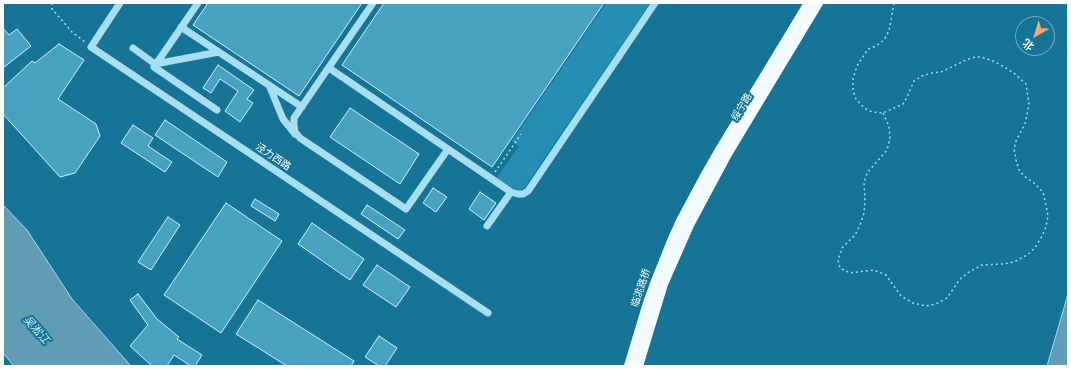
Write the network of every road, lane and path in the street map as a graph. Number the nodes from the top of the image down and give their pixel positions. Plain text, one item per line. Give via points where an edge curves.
1 (52, 3) edge
2 (120, 3) edge
3 (198, 3) edge
4 (373, 3) edge
5 (655, 3) edge
6 (809, 3) edge
7 (818, 3) edge
8 (894, 3) edge
9 (181, 27) junction
10 (91, 47) junction
11 (133, 48) dead end
12 (219, 52) junction
13 (156, 64) junction
14 (328, 68) junction
15 (269, 85) junction
16 (302, 107) junction
17 (217, 110) dead end
18 (883, 113) junction
19 (521, 134) dead end
20 (300, 138) junction
21 (448, 149) junction
22 (490, 178) junction
23 (511, 192) junction
24 (685, 223) junction
25 (487, 226) dead end
26 (488, 313) dead end
27 (629, 366) edge
28 (638, 366) edge

1 - 10 path via 52,8 72,32
2 - 10 street
3 - 9 street
4 - 14 street
5 - 23 street via 528,191 523,194
6 - 24 main road, 绥宁路 via 695,194
7 - 24 main road, 绥宁路
8 - 18 path via 889,31 884,40 868,48 857,66 853,79 856,99 864,108
9 - 12 street
9 - 13 street
10 - 26 street, 泾力西路
11 - 13 street
12 - 13 street
12 - 15 street
13 - 17 street via 154,67
14 - 16 street
14 - 21 street
15 - 16 street
15 - 20 street via 283,119
16 - 20 street via 294,118 295,132
18 - 18 path via 903,104 914,81 922,76 941,72 974,57 993,61 1026,84 1028,104 1025,124 1014,149 1019,170 1042,192 1046,206 1046,226 1035,248 1014,262 975,268 960,279 946,298 926,306 913,303 901,296 886,275 874,270 850,273 840,268 838,260 842,248 855,235 864,213 864,182 867,173 887,150 890,139 889,126
19 - 22 path
20 - 21 street via 406,209
21 - 22 street
22 - 23 street
23 - 25 street
24 - 27 main road, 临洮路桥 via 672,241 656,281
24 - 28 main road, 临洮路桥

